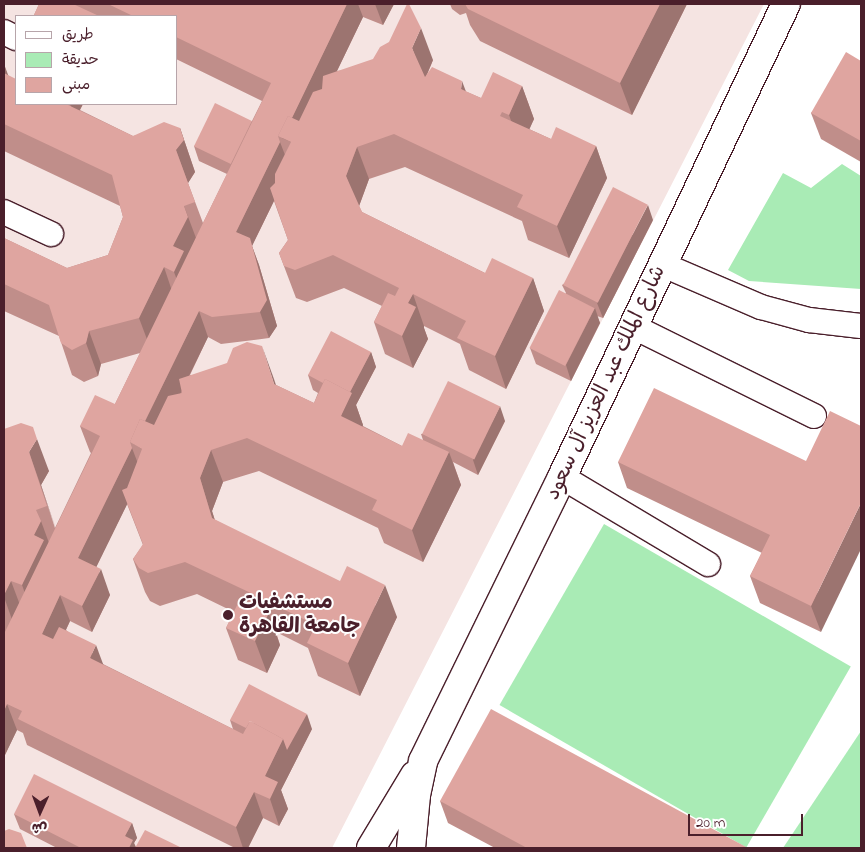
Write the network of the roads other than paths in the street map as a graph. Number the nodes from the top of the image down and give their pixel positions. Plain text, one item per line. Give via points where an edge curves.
1 (786, 4) edge
2 (4, 212) edge
3 (51, 234) dead end
4 (661, 264) junction
5 (632, 326) junction
6 (861, 326) edge
7 (814, 416) dead end
8 (562, 477) junction
9 (708, 564) dead end
10 (423, 761) junction
11 (371, 848) edge
12 (411, 848) edge

1 - 4 main road, شارع الملك عبد العزيز آل سعود
2 - 3 lane
4 - 5 main road, شارع الملك عبد العزيز آل سعود
4 - 6 lane via 761,307 810,320
5 - 7 lane
5 - 8 main road, شارع الملك عبد العزيز آل سعود
8 - 9 lane
8 - 10 main road, شارع الملك عبد العزيز آل سعود
10 - 11 main road, شارع الملك عبد العزيز آل سعود
10 - 12 main road, شارع الملك عبد العزيز آل سعود

